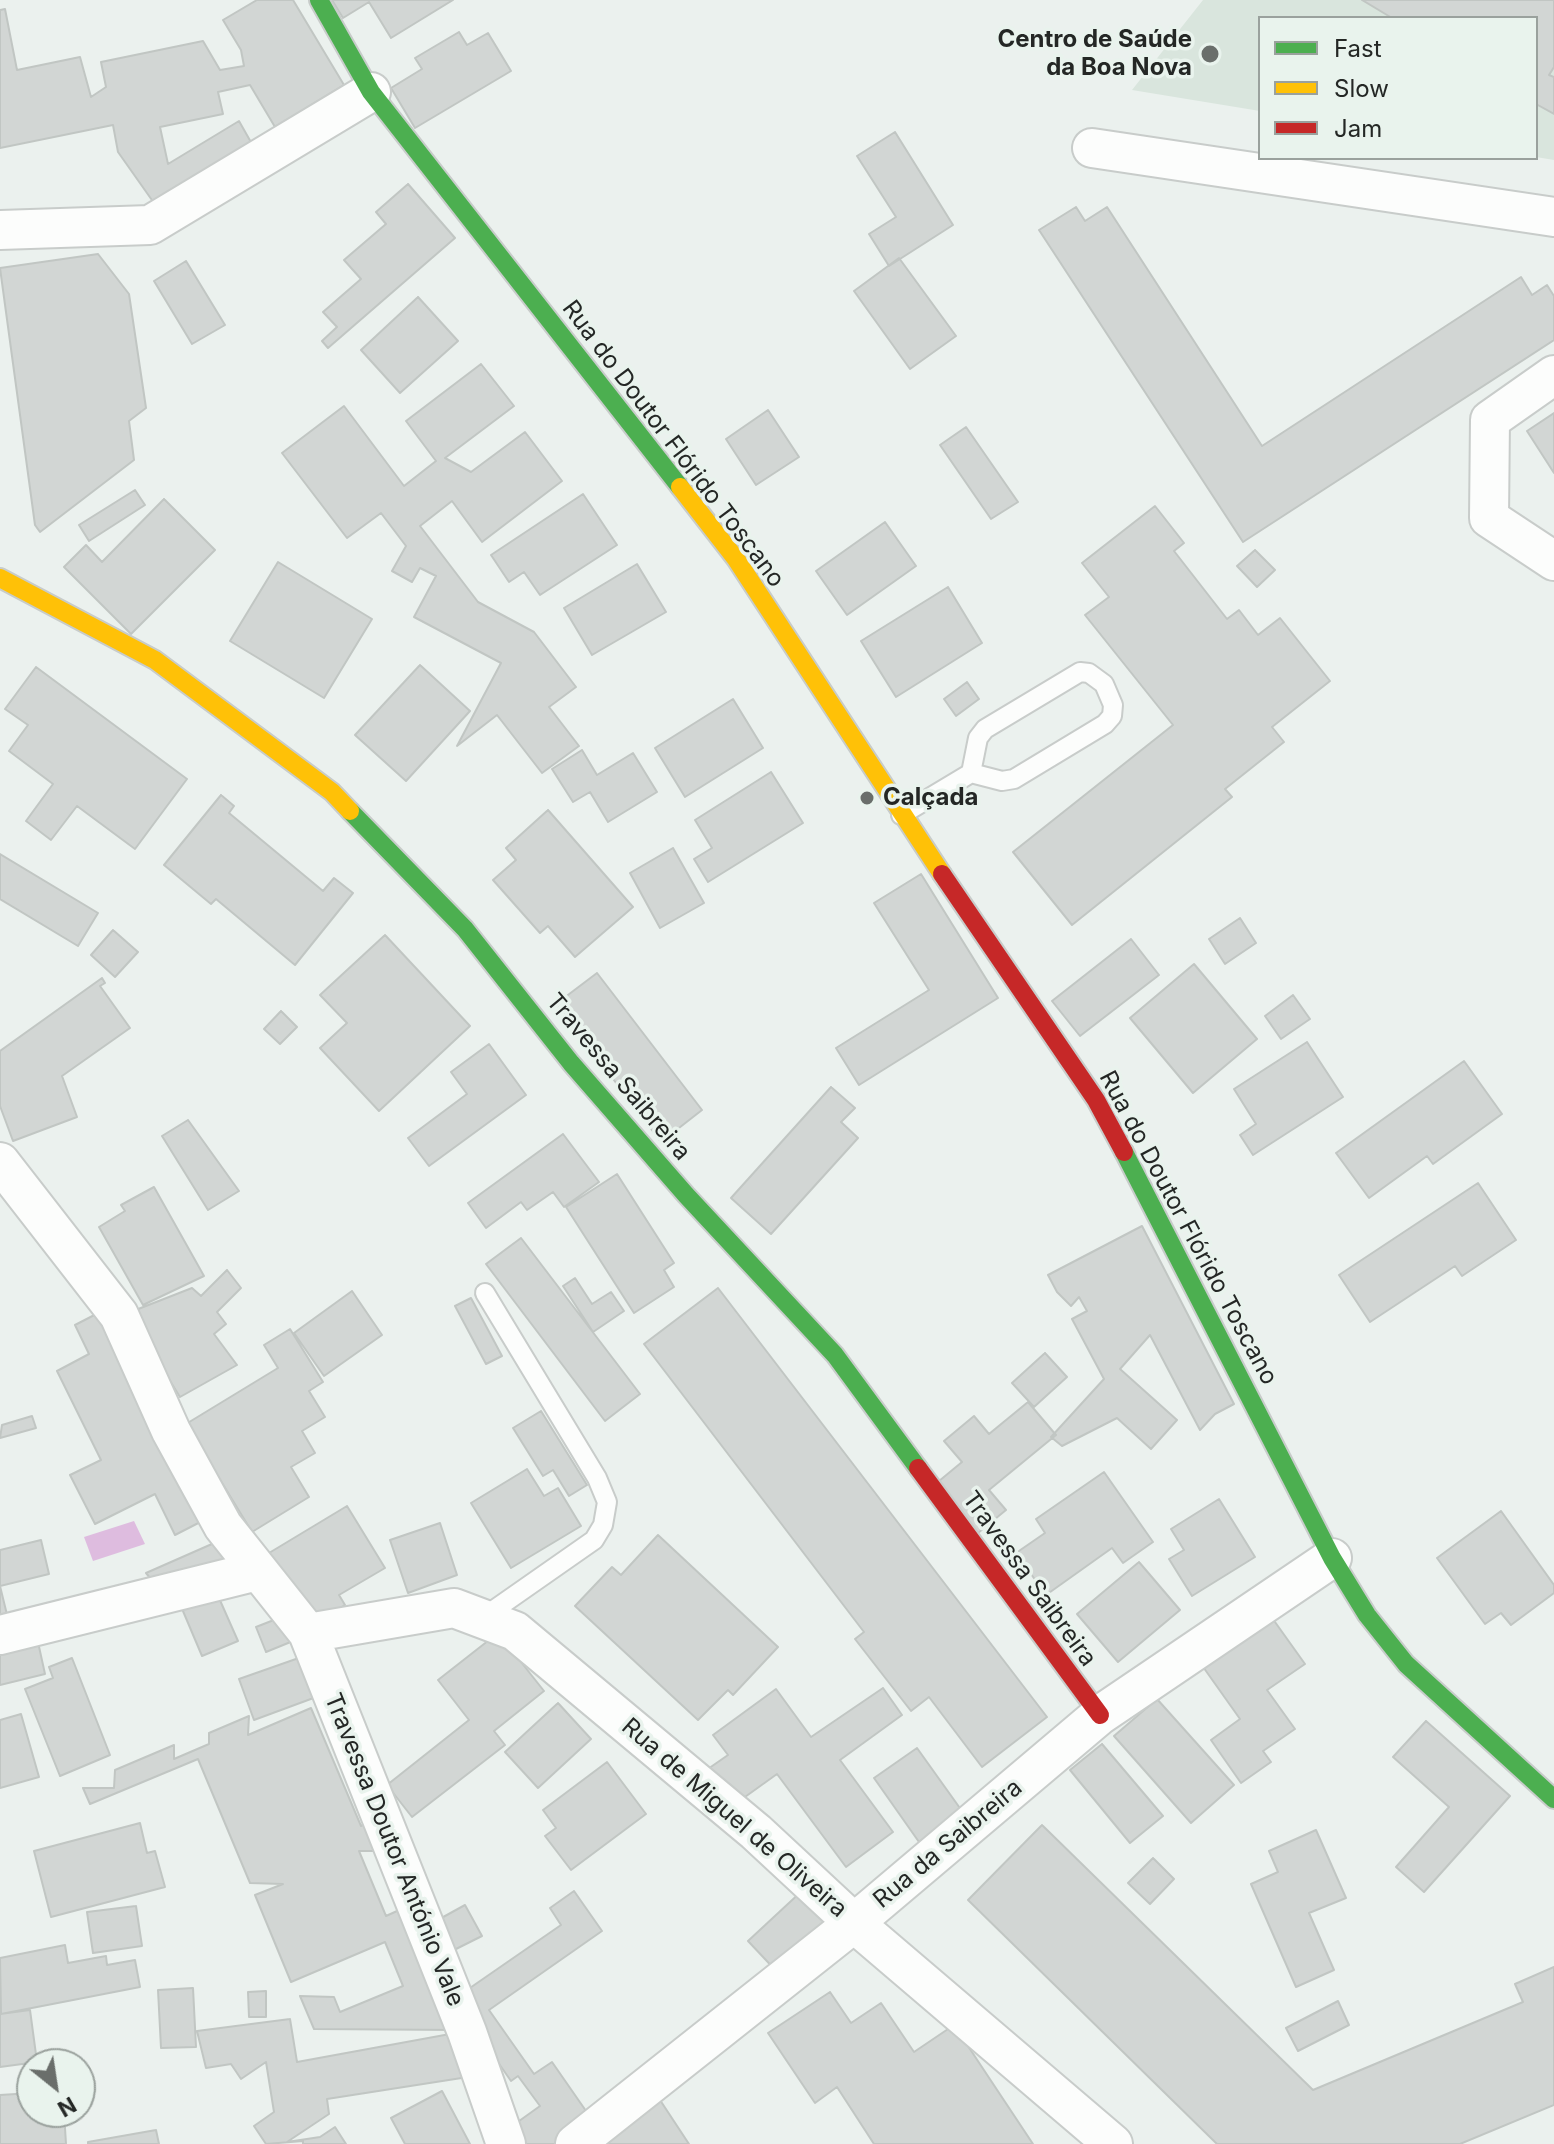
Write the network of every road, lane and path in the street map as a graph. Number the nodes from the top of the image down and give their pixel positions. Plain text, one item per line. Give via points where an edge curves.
1 (319, 0) edge
2 (371, 92) junction
3 (1092, 148) dead end
4 (1554, 217) edge
5 (0, 230) edge
6 (1554, 375) edge
7 (1554, 561) edge
8 (0, 578) edge
9 (971, 773) junction
10 (901, 815) junction
11 (0, 1162) edge
12 (485, 1293) dead end
13 (1332, 1558) junction
14 (257, 1571) junction
15 (481, 1619) junction
16 (308, 1633) junction
17 (0, 1635) edge
18 (1100, 1715) junction
19 (1554, 1799) edge
20 (854, 1923) junction
21 (506, 2144) edge
22 (575, 2144) edge
23 (1113, 2144) edge

1 - 2 main road, Rua do Doutor Flórido Toscano
2 - 5 street via 150,225
2 - 10 main road, Rua do Doutor Flórido Toscano via 736,559
3 - 4 street
6 - 7 street via 1490,420 1489,518
8 - 18 main road, Travessa Saibreira via 155,660 332,792 443,906 675,1183 835,1355
9 - 9 lane via 1014,779 1105,724 1113,705 1104,684 1080,672 995,723 978,738
9 - 10 lane
10 - 13 main road, Rua do Doutor Flórido Toscano via 1096,1100
11 - 14 street, Travessa Doutor António Vale via 119,1315 171,1431 223,1526
12 - 15 lane via 607,1502 594,1540
13 - 18 street, Rua da Saibreira
13 - 19 main road, Rua do Doutor Flórido Toscano via 1406,1664
14 - 16 street, Travessa Doutor António Vale
14 - 17 street
15 - 16 street, Rua de Miguel de Oliveira via 454,1608
15 - 20 street, Rua de Miguel de Oliveira via 515,1631 756,1832
16 - 21 street, Travessa Doutor António Vale via 467,2032
18 - 20 street, Rua da Saibreira
20 - 22 street, Rua da Saibreira
20 - 23 street, Rua de Miguel de Oliveira

